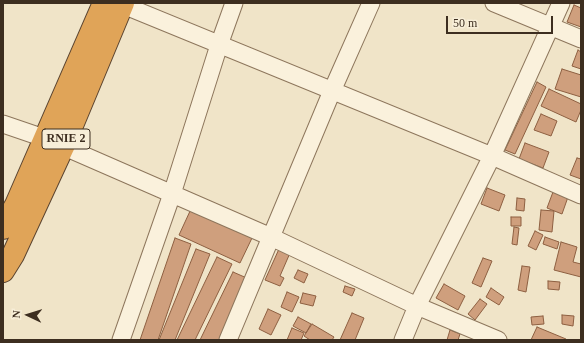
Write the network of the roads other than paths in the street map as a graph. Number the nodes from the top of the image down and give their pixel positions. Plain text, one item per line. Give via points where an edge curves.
1 (117, 3) edge
2 (234, 3) edge
3 (371, 3) edge
4 (494, 3) edge
5 (561, 3) edge
6 (550, 25) junction
7 (581, 39) edge
8 (218, 45) junction
9 (332, 91) junction
10 (3, 124) edge
11 (53, 142) junction
12 (492, 156) junction
13 (172, 194) junction
14 (581, 195) edge
15 (3, 228) edge
16 (271, 237) junction
17 (3, 271) edge
18 (417, 306) junction
19 (121, 340) edge
20 (228, 340) edge
21 (403, 340) edge
22 (498, 340) edge

1 - 8 street
1 - 11 highway, RNIE 2 / RNIE 2
2 - 8 street
3 - 9 street
4 - 6 street
5 - 6 street
6 - 7 street
6 - 12 street
8 - 9 street
8 - 13 street
9 - 12 street
9 - 16 street
10 - 11 street
11 - 13 street
11 - 15 highway, RNIE 2 / RNIE 2
11 - 17 highway, RNIE 2 / RNIE 2 via 13,255
12 - 14 street
12 - 18 street
13 - 16 street
13 - 19 street
16 - 18 street
16 - 20 street
18 - 21 street
18 - 22 street

